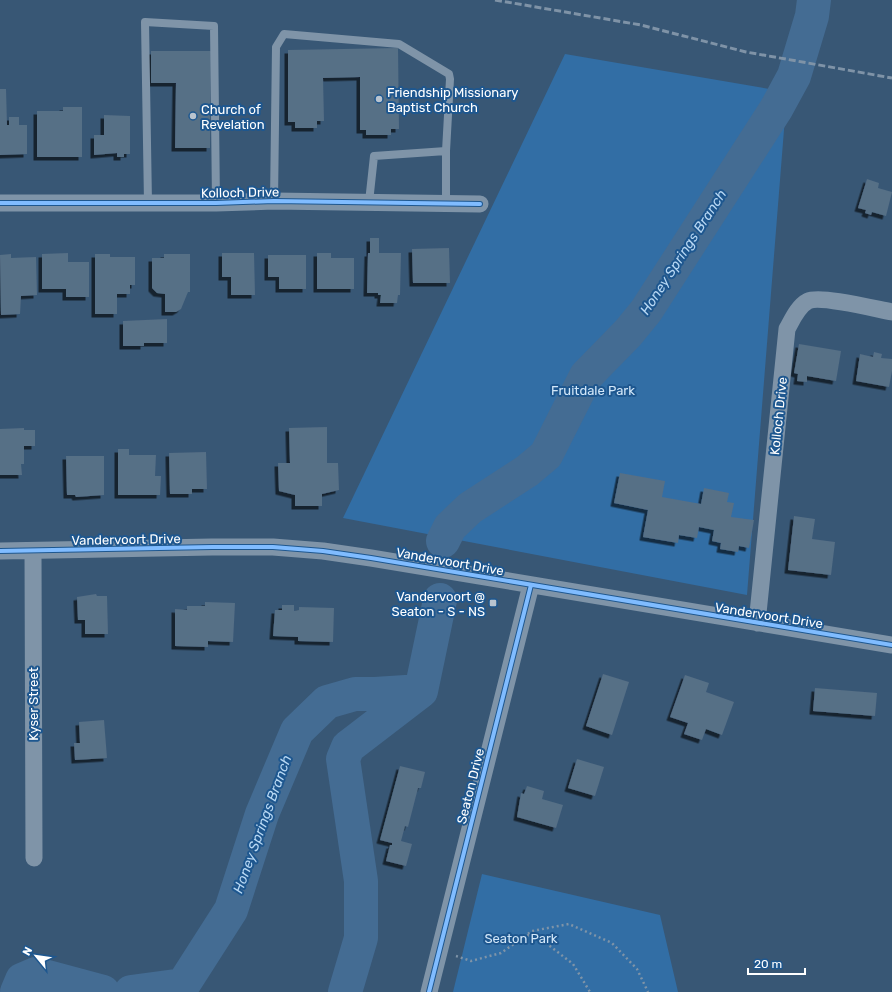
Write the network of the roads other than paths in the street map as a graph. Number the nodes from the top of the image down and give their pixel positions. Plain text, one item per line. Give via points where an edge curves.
1 (446, 151) junction
2 (274, 201) junction
3 (369, 202) junction
4 (0, 203) edge
5 (148, 203) junction
6 (216, 203) junction
7 (446, 203) junction
8 (480, 204) dead end
9 (892, 312) edge
10 (0, 551) edge
11 (33, 551) junction
12 (531, 585) junction
13 (757, 623) junction
14 (892, 645) edge
15 (34, 858) dead end
16 (429, 992) edge

1 - 2 lane via 449,74 399,44 284,34 276,47
1 - 3 lane via 374,156
1 - 7 lane
2 - 3 street, Kolloch Drive
2 - 6 street, Kolloch Drive
3 - 7 street, Kolloch Drive
4 - 5 street, Kolloch Drive
5 - 6 street, Kolloch Drive
5 - 6 lane via 145,22 214,26
7 - 8 street, Kolloch Drive
9 - 13 street, Kolloch Drive via 829,300 808,301 787,329
10 - 11 street, Vandervoort Drive
11 - 12 street, Vandervoort Drive via 273,547 323,551
11 - 15 street, Kyser Street
12 - 13 street, Vandervoort Drive
12 - 16 street, Seaton Drive
13 - 14 street, Vandervoort Drive

